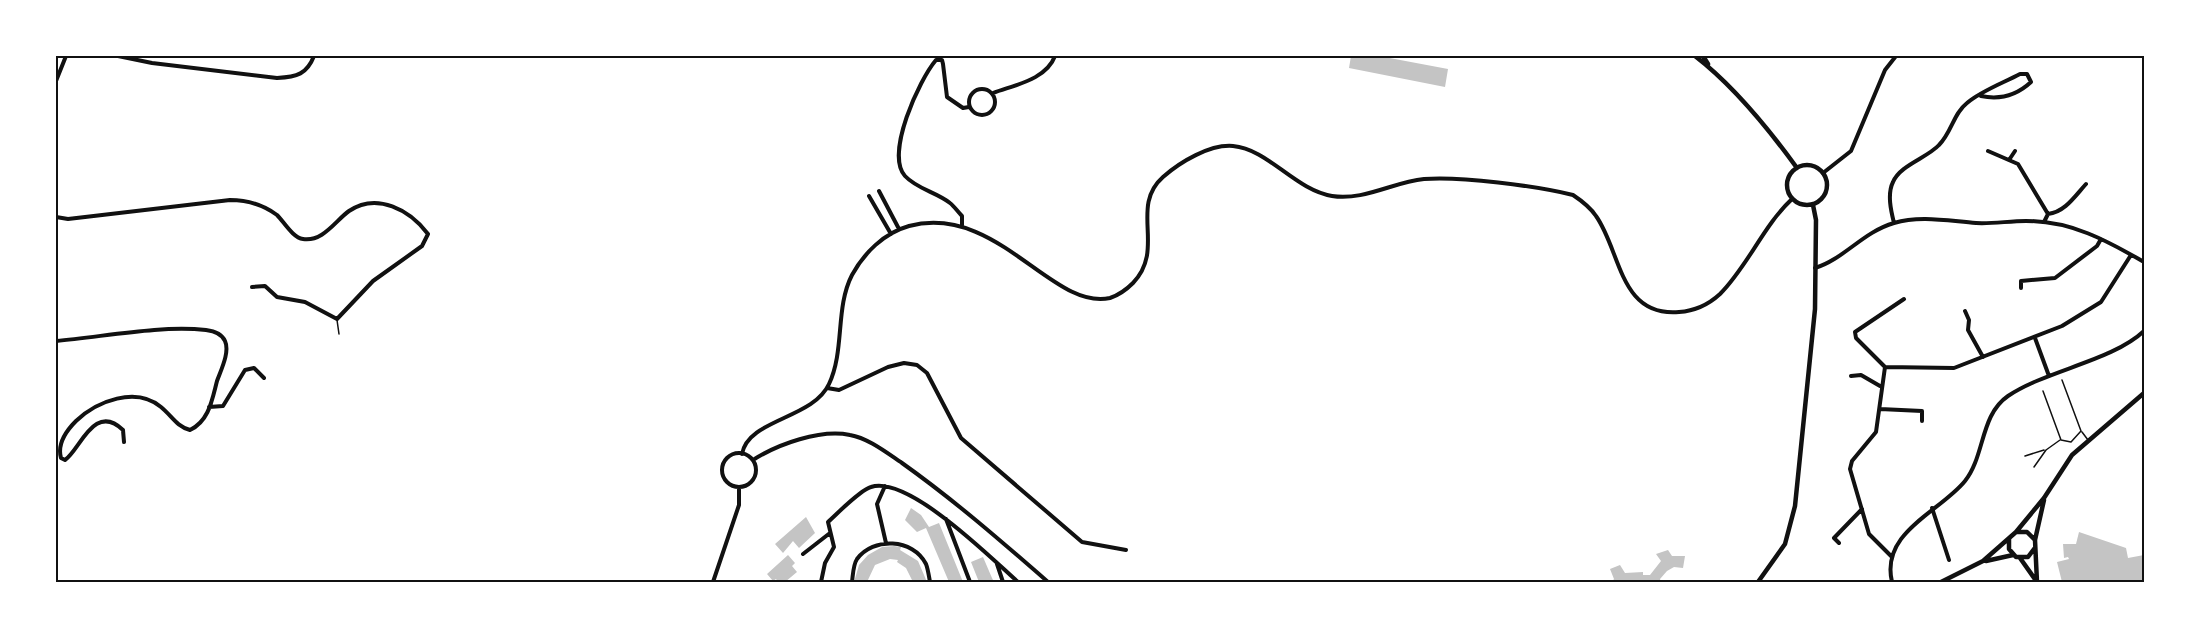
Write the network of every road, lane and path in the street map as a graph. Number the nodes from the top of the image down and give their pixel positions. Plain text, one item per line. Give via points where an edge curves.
1 (66, 56) edge
2 (118, 56) edge
3 (314, 56) edge
4 (1055, 56) edge
5 (1695, 56) edge
6 (1702, 56) edge
7 (1896, 56) edge
8 (1709, 66) junction
9 (56, 81) edge
10 (993, 93) junction
11 (1981, 96) junction
12 (969, 107) junction
13 (1988, 152) dead end
14 (2014, 152) dead end
15 (2009, 160) junction
16 (1797, 168) junction
17 (1823, 173) junction
18 (2086, 184) dead end
19 (879, 191) dead end
20 (869, 196) dead end
21 (1792, 199) junction
22 (1813, 205) junction
23 (2048, 214) junction
24 (56, 217) edge
25 (2044, 222) junction
26 (1894, 223) junction
27 (962, 225) junction
28 (899, 229) junction
29 (891, 234) junction
30 (2101, 239) junction
31 (2131, 255) junction
32 (2145, 262) edge
33 (1815, 268) junction
34 (252, 287) dead end
35 (2021, 288) dead end
36 (1904, 299) dead end
37 (1965, 310) dead end
38 (337, 319) junction
39 (2145, 331) edge
40 (339, 334) dead end
41 (2035, 338) junction
42 (56, 341) edge
43 (1983, 357) junction
44 (1884, 367) junction
45 (2049, 375) junction
46 (1851, 376) dead end
47 (264, 378) dead end
48 (2062, 380) dead end
49 (1880, 386) junction
50 (827, 388) junction
51 (2043, 391) dead end
52 (2145, 393) edge
53 (210, 407) junction
54 (1880, 409) junction
55 (1922, 421) dead end
56 (2081, 431) junction
57 (2061, 440) junction
58 (2089, 440) junction
59 (124, 442) dead end
60 (2046, 450) junction
61 (742, 454) junction
62 (2025, 456) dead end
63 (753, 460) junction
64 (2034, 467) dead end
65 (885, 486) junction
66 (739, 487) junction
67 (2044, 498) junction
68 (1932, 508) junction
69 (1862, 509) junction
70 (946, 518) junction
71 (2016, 532) junction
72 (830, 533) junction
73 (2010, 537) junction
74 (2035, 540) junction
75 (886, 543) junction
76 (1839, 543) dead end
77 (2035, 548) junction
78 (1126, 550) dead end
79 (803, 554) dead end
80 (2013, 555) junction
81 (1892, 557) junction
82 (2020, 558) junction
83 (1949, 560) dead end
84 (1983, 561) junction
85 (997, 563) junction
86 (1760, 581) edge
87 (713, 582) edge
88 (821, 582) edge
89 (852, 582) edge
90 (930, 582) edge
91 (970, 582) edge
92 (1003, 582) edge
93 (1018, 582) edge
94 (1048, 582) edge
95 (1892, 582) edge
96 (1941, 582) edge

1 - 9 street
2 - 3 street via 277,78 307,71
4 - 10 street via 1038,76
5 - 8 street
6 - 8 street
7 - 17 street via 1885,70 1851,150
8 - 16 street
10 - 12 street via 978,89 969,100
10 - 12 street via 996,100 989,114 981,116
11 - 11 street via 2020,74 2030,78 2022,91 2009,96
11 - 26 street via 1958,111 1940,145 1893,182 1890,198
12 - 27 street via 963,108 947,97 942,60 936,60 914,94 898,158 904,175 950,203 962,216
13 - 15 street
14 - 15 street
15 - 23 street via 2018,164
16 - 17 street via 1808,165
16 - 21 street via 1787,182
17 - 22 street via 1827,192
18 - 23 street via 2070,202
19 - 28 street
20 - 29 street
21 - 22 street via 1801,205
21 - 27 street via 1721,292 1702,307 1674,313 1652,307 1634,295 1622,277 1596,215 1573,195 1424,179 1360,195 1329,195 1297,181 1252,152 1233,146 1203,153 1155,184 1147,205 1147,262 1135,281 1117,295 1096,300 1085,298 987,236
22 - 33 street
23 - 25 street
24 - 38 street via 68,219 247,200 276,215 302,239 320,236 351,210 375,202 408,214 428,234 426,240 373,281
25 - 26 street via 1986,224 1930,219
25 - 30 street via 2073,226
26 - 33 street
27 - 28 street via 924,222
28 - 29 street
29 - 50 street via 871,249 850,279 836,363
30 - 31 street
30 - 35 street via 2055,279 2021,280
31 - 32 street
31 - 41 street via 2101,302
33 - 86 street via 1808,397 1795,506 1785,544
34 - 38 street via 265,286 277,297 305,302
36 - 44 street via 1855,332 1856,338
37 - 43 street via 1968,330
38 - 40 lane
39 - 45 street via 2116,348
41 - 43 street
41 - 45 street
42 - 53 street via 172,330 208,330 219,334 226,342 226,352
43 - 44 street via 1954,368
44 - 49 street
45 - 68 street via 2006,398 1988,420 1970,474 1953,496
46 - 49 street via 1861,375
47 - 53 street via 255,368 245,370 223,406
48 - 56 lane
49 - 54 street
50 - 61 street via 813,404 750,438 743,445
50 - 78 street via 839,390 888,367 917,365 927,373 961,438 1082,542
51 - 57 lane
52 - 58 street
53 - 59 street via 200,426 190,430 180,427 151,400 116,399 85,413 68,429 59,452 65,460 81,436 106,422 123,430
54 - 55 street via 1922,411
54 - 69 street via 1876,432 1850,465
56 - 57 lane via 2071,442
56 - 58 lane
57 - 60 lane
58 - 67 street via 2066,463
60 - 62 lane
60 - 64 lane
61 - 63 street
61 - 66 street via 727,459 723,468 725,479
63 - 66 street via 753,480
63 - 94 street via 816,436 834,433 863,439 936,488
65 - 70 street
65 - 72 street via 870,487 828,522
65 - 75 street via 877,504
66 - 87 street via 739,505
67 - 71 street
67 - 74 street
68 - 81 street via 1914,522
68 - 83 street
69 - 76 street via 1834,538
69 - 81 street via 1869,534
70 - 85 street
70 - 91 street
71 - 73 street
71 - 74 street via 2027,532
72 - 79 street
72 - 88 street via 834,547
73 - 80 street
73 - 84 street
74 - 77 street
75 - 89 street via 870,546 855,561
75 - 90 street via 912,548 925,563
77 - 82 street via 2031,555
77 - 82 street via 2037,582
80 - 82 street
80 - 84 street
81 - 95 street
84 - 96 street
85 - 92 street
85 - 93 street

